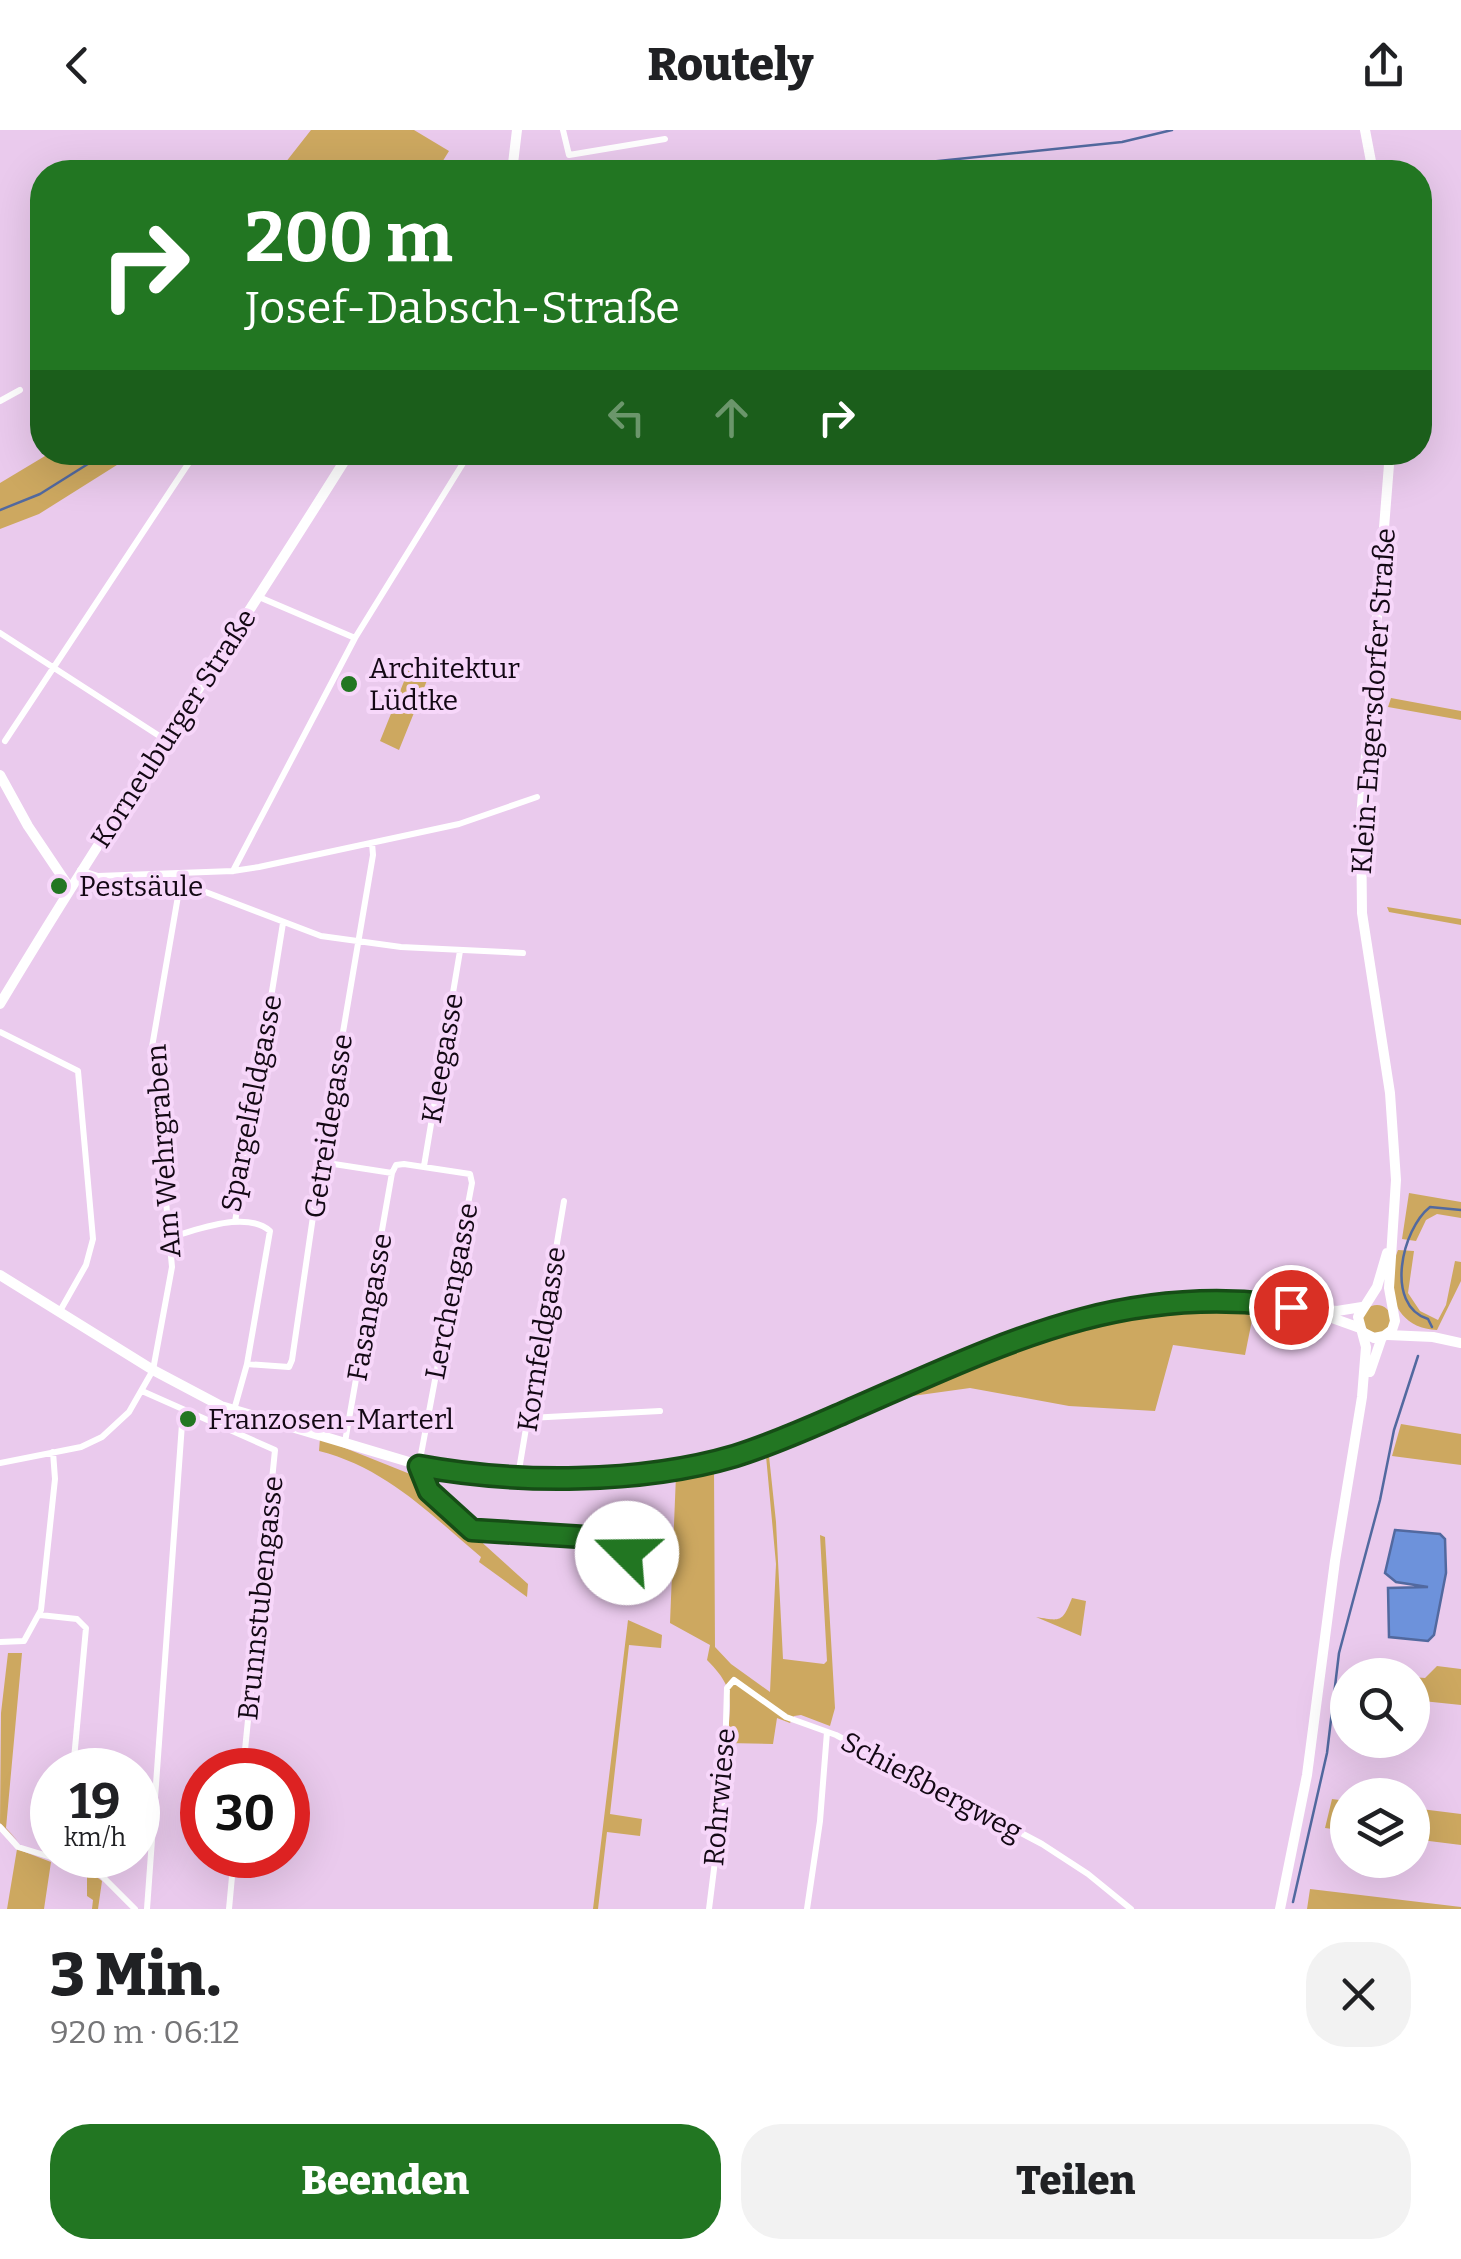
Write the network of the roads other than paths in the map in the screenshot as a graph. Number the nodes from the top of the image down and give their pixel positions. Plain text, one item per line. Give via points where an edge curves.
1 (517, 130) edge
2 (563, 130) edge
3 (1365, 130) edge
4 (665, 139) dead end
5 (513, 160) edge
6 (1370, 160) edge
7 (20, 390) dead end
8 (0, 401) edge
9 (187, 465) edge
10 (342, 465) edge
11 (462, 465) edge
12 (1389, 465) edge
13 (260, 597) junction
14 (0, 633) edge
15 (355, 638) junction
16 (53, 666) junction
17 (164, 739) junction
18 (4, 741) dead end
19 (1, 781) edge
20 (538, 797) dead end
21 (372, 843) junction
22 (80, 870) junction
23 (233, 871) junction
24 (182, 878) junction
25 (69, 888) junction
26 (283, 923) junction
27 (358, 943) junction
28 (460, 951) junction
29 (523, 953) dead end
30 (0, 1004) edge
31 (0, 1032) edge
32 (321, 1162) junction
33 (424, 1166) junction
34 (392, 1172) junction
35 (564, 1201) dead end
36 (234, 1222) junction
37 (170, 1237) junction
38 (1390, 1248) junction
39 (0, 1275) edge
40 (1366, 1304) junction
41 (1300, 1308) junction
42 (60, 1312) junction
43 (1394, 1312) junction
44 (1362, 1330) junction
45 (1384, 1336) junction
46 (1432, 1337) junction
47 (1461, 1344) edge
48 (247, 1364) junction
49 (153, 1370) junction
50 (142, 1392) junction
51 (1362, 1397) junction
52 (183, 1410) junction
53 (234, 1411) junction
54 (660, 1411) dead end
55 (529, 1418) junction
56 (345, 1442) junction
57 (53, 1452) junction
58 (0, 1463) edge
59 (419, 1466) junction
60 (518, 1476) junction
61 (624, 1596) dead end
62 (40, 1615) junction
63 (0, 1642) edge
64 (727, 1686) joint
65 (828, 1732) junction
66 (75, 1748) edge
67 (244, 1748) edge
68 (0, 1827) edge
69 (30, 1850) edge
70 (104, 1878) edge
71 (231, 1878) edge
72 (135, 1909) edge
73 (147, 1909) edge
74 (228, 1909) edge
75 (709, 1909) edge
76 (807, 1909) edge
77 (1131, 1909) edge
78 (1280, 1909) edge

1 - 5 main road
2 - 4 street via 569,155
3 - 6 main road
7 - 8 street
9 - 16 street
10 - 13 main road, Korneuburger Straße
11 - 15 street
12 - 38 main road, Klein-Engersdorfer Straße via 1360,858 1394,1134
13 - 15 street
13 - 17 main road, Korneuburger Straße
14 - 16 street
15 - 23 street
16 - 17 street
16 - 18 street
17 - 22 main road, Korneuburger Straße
19 - 25 main road
20 - 21 street
21 - 23 street
21 - 27 street, Getreidegasse
22 - 24 street
22 - 25 main road, Korneuburger Straße
23 - 24 street
24 - 26 street
24 - 37 street, Am Wehrgraben via 152,1047
25 - 30 main road, Korneuburger Straße
26 - 27 street
26 - 36 street, Spargelfeldgasse
27 - 28 street
27 - 32 street, Getreidegasse
28 - 29 street
28 - 33 street, Kleegasse
31 - 42 street via 78,1071 91,1253
32 - 34 street
32 - 48 street, Getreidegasse via 290,1366
33 - 34 street via 401,1164
33 - 59 street, Lerchengasse via 471,1176
34 - 56 street, Fasangasse
35 - 55 street, Kornfeldgasse
36 - 37 street, Spargelfeldgasse
36 - 48 street via 270,1231
37 - 49 street, Am Wehrgraben via 170,1282
38 - 40 main road, Klein-Engersdorfer Straße
38 - 43 main road, Klein-Engersdorfer Straße
39 - 42 main road
40 - 41 main road via 1337,1311
40 - 43 main road via 1384,1301
40 - 44 main road via 1358,1316
41 - 44 main road
41 - 60 main road via 1201,1301 1102,1312 1020,1338 733,1456 653,1471
42 - 49 main road
43 - 45 main road via 1394,1326
43 - 46 main road
44 - 45 main road
44 - 51 main road
45 - 46 main road
45 - 51 main road
46 - 47 main road
48 - 53 street
49 - 50 street, Am Wehrgraben
49 - 53 main road
50 - 52 street, Brunnstubengasse
50 - 57 street, Am Wehrgraben via 102,1437
51 - 78 main road
52 - 67 street, Brunnstubengasse via 274,1450
52 - 73 street
53 - 56 main road
54 - 55 street
55 - 60 street, Kornfeldgasse
56 - 59 main road
57 - 58 street, Am Wehrgraben
57 - 62 street
59 - 60 main road
59 - 61 street via 429,1491 472,1530 624,1542
62 - 63 street via 24,1641
62 - 66 street via 77,1619 86,1628
64 - 65 street, Schießbergweg via 736,1680 775,1711
64 - 75 street, Rohrwiese via 724,1789
65 - 76 street
65 - 77 street, Schießbergweg via 1042,1844
68 - 69 street via 18,1847
70 - 72 street
71 - 74 street

